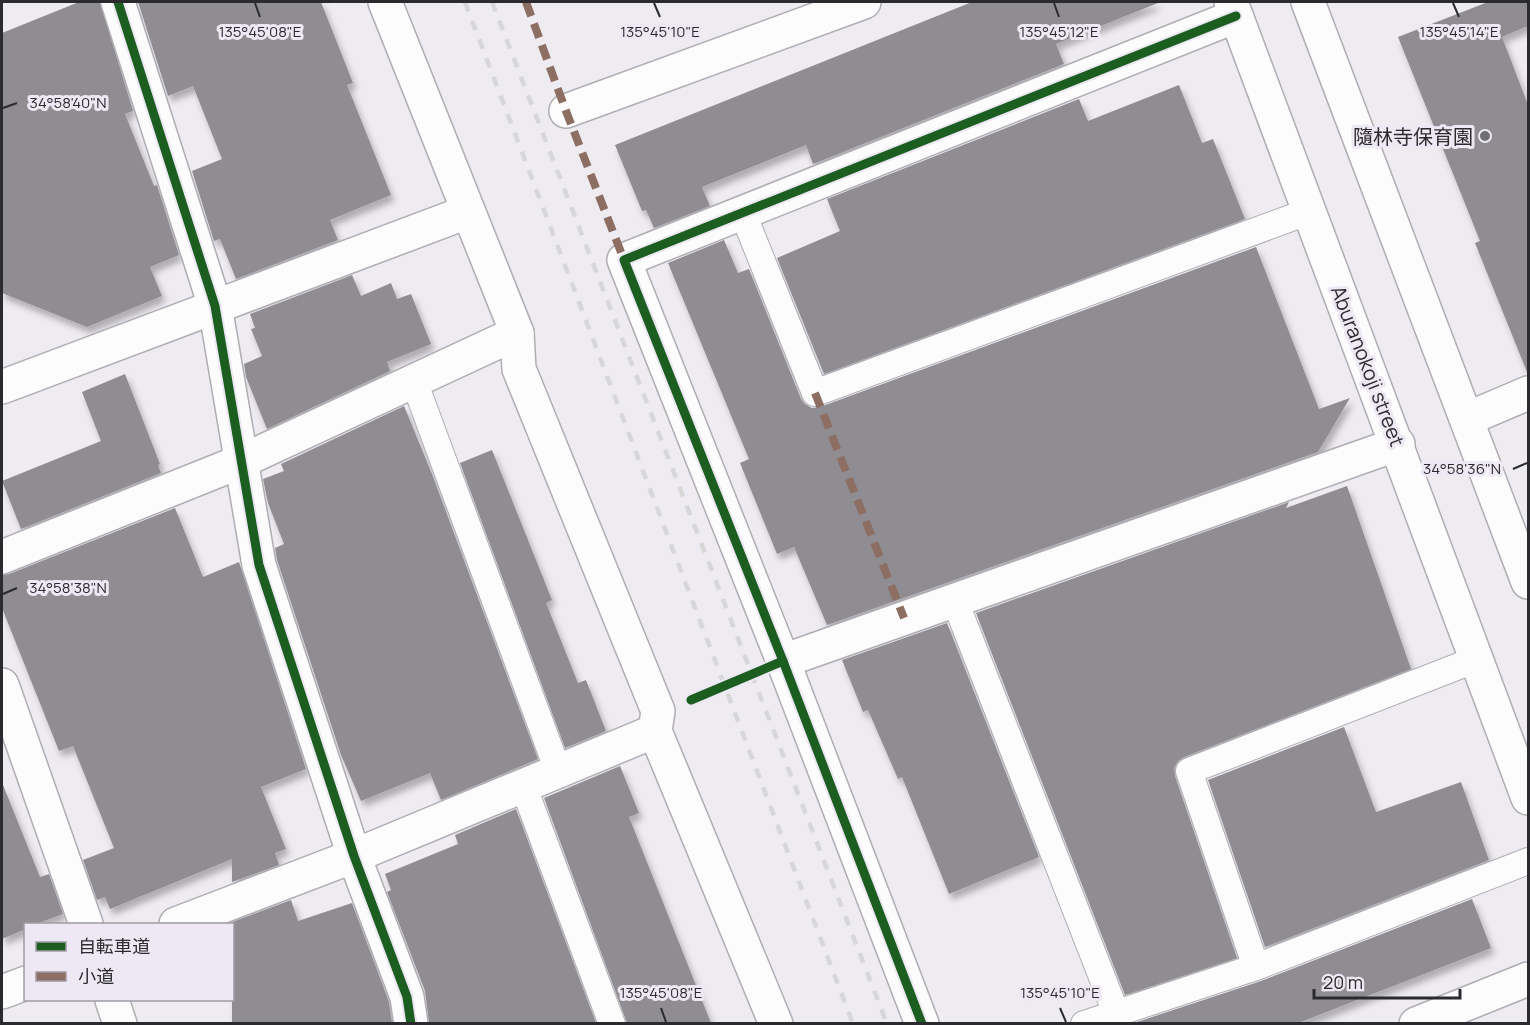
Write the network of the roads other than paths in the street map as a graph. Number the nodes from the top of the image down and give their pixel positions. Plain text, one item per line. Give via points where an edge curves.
1 (118, 2) edge
2 (385, 2) edge
3 (864, 2) edge
4 (1308, 2) edge
5 (1234, 9) edge
6 (566, 111) dead end
7 (742, 211) junction
8 (1310, 211) junction
9 (467, 212) junction
10 (215, 306) junction
11 (517, 333) junction
12 (414, 381) junction
13 (2, 387) edge
14 (1528, 393) edge
15 (1467, 419) junction
16 (1398, 444) junction
17 (242, 461) junction
18 (2, 557) edge
19 (1528, 582) edge
20 (955, 601) junction
21 (1477, 659) junction
22 (783, 661) junction
23 (2, 685) edge
24 (655, 731) junction
25 (558, 771) junction
26 (523, 785) junction
27 (1528, 798) edge
28 (354, 856) junction
29 (1528, 861) edge
30 (86, 923) edge
31 (179, 923) edge
32 (1256, 967) junction
33 (1528, 979) edge
34 (24, 983) edge
35 (2, 992) edge
36 (113, 1001) edge
37 (1116, 1013) junction
38 (120, 1023) edge
39 (411, 1023) edge
40 (612, 1023) edge
41 (776, 1023) edge
42 (922, 1023) edge
43 (1084, 1023) edge
44 (1416, 1023) edge

1 - 10 street
2 - 9 street
3 - 6 street
4 - 15 street
5 - 7 street
5 - 8 street, Aburanokoji street
7 - 8 lane via 815,393
7 - 22 street via 624,260
8 - 16 street, Aburanokoji street
9 - 10 street
9 - 11 street
10 - 13 street
10 - 17 street
11 - 12 street
11 - 24 street via 519,369 658,711
12 - 17 street
12 - 25 lane
14 - 15 street
15 - 19 street
16 - 20 street
16 - 21 street, Aburanokoji street
17 - 18 street
17 - 28 street via 259,565
20 - 22 street
20 - 37 lane
21 - 27 street, Aburanokoji street
21 - 32 lane via 1189,771
22 - 42 street
23 - 30 street
24 - 25 street
24 - 41 street
25 - 26 street
26 - 28 street
26 - 40 lane
28 - 31 street
28 - 39 street via 406,997
29 - 32 lane
32 - 37 lane
33 - 44 street
34 - 35 street
36 - 38 street
37 - 43 lane

